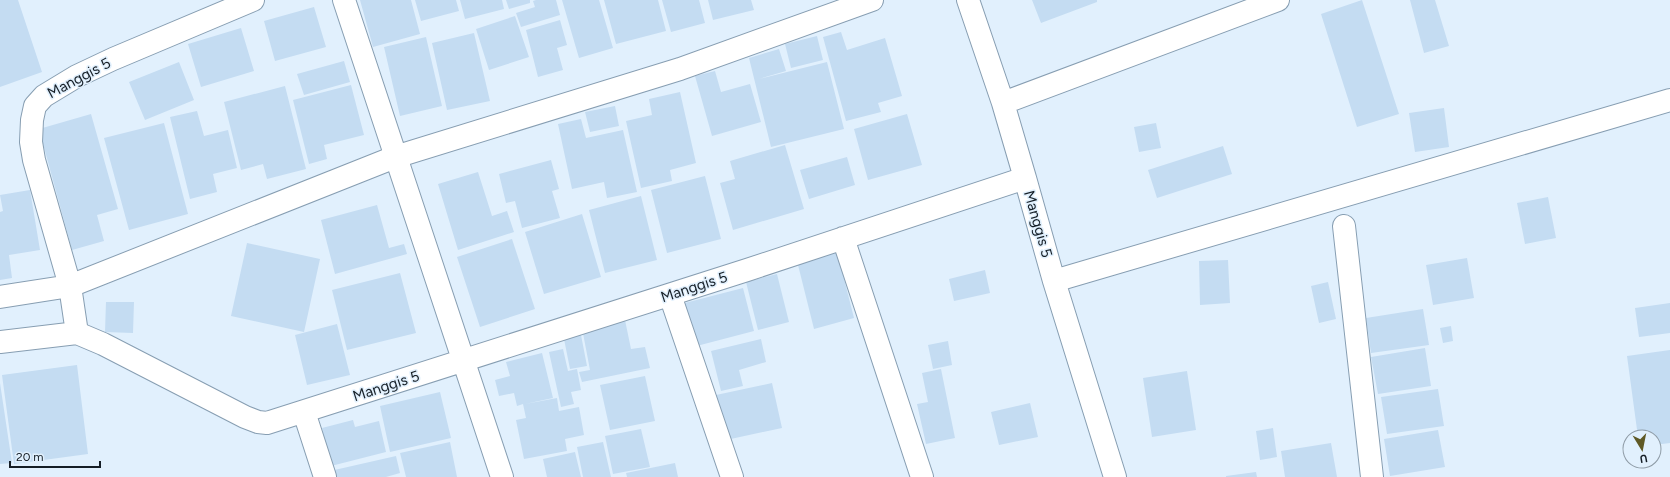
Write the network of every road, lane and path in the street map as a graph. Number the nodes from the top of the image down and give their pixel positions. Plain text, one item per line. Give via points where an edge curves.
1 (253, 0) edge
2 (344, 0) edge
3 (872, 0) edge
4 (968, 0) edge
5 (1278, 0) edge
6 (1670, 100) edge
7 (1003, 103) junction
8 (395, 157) junction
9 (1025, 178) junction
10 (1344, 226) dead end
11 (843, 238) junction
12 (1054, 281) junction
13 (70, 286) junction
14 (670, 295) junction
15 (0, 297) edge
16 (77, 333) junction
17 (0, 342) edge
18 (464, 361) junction
19 (304, 412) junction
20 (325, 477) edge
21 (502, 477) edge
22 (732, 477) edge
23 (922, 477) edge
24 (1115, 477) edge
25 (1372, 477) edge

1 - 13 street, Manggis 5 via 77,76 44,96 35,106 31,142 34,160
2 - 8 street
3 - 8 street via 680,69
4 - 7 street
5 - 7 street
6 - 12 street
7 - 9 street
8 - 13 street
8 - 18 street
9 - 11 street, Manggis 5
9 - 12 street, Manggis 5
10 - 25 street
11 - 14 street, Manggis 5
11 - 23 street
12 - 24 street, Manggis 5
13 - 15 street
13 - 16 street, Manggis 5
14 - 18 street, Manggis 5
14 - 22 street
16 - 17 street
16 - 19 street, Manggis 5 via 258,422 267,423
18 - 19 street, Manggis 5
18 - 21 street
19 - 20 street

